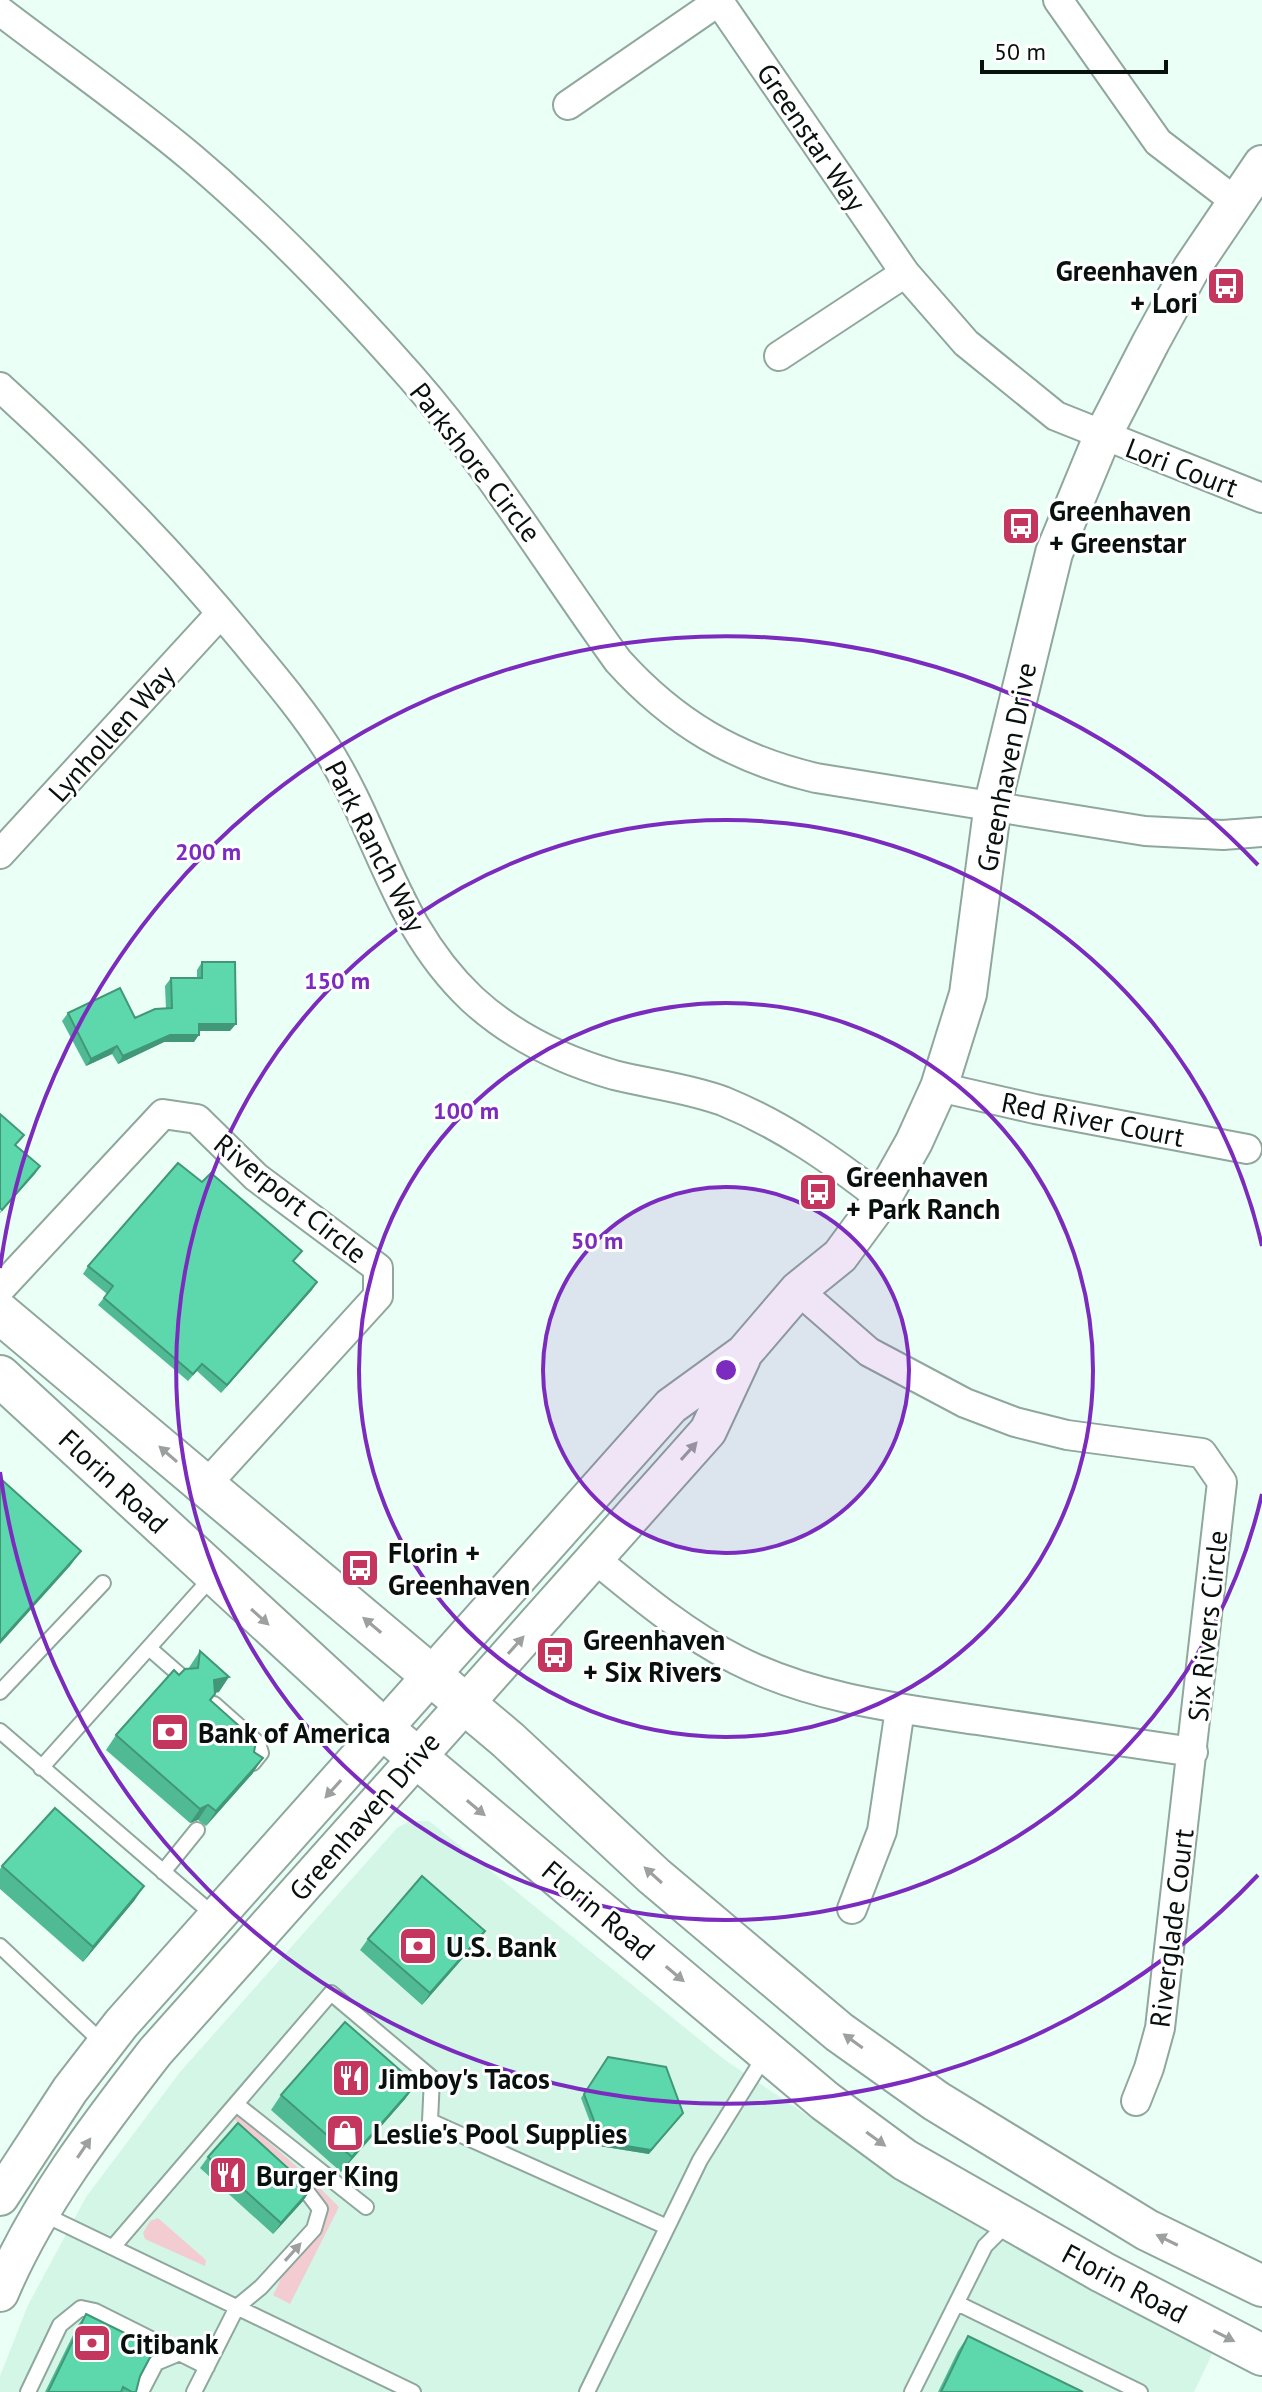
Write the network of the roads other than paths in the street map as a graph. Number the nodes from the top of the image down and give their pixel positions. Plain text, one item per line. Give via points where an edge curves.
1 (1058, 0) edge
2 (719, 1) edge
3 (0, 11) edge
4 (568, 105) dead end
5 (1262, 164) edge
6 (1235, 201) junction
7 (905, 273) junction
8 (779, 356) dead end
9 (1, 390) edge
10 (1102, 437) junction
11 (1262, 498) edge
12 (221, 613) junction
13 (993, 803) junction
14 (1262, 832) edge
15 (0, 854) edge
16 (939, 1087) junction
17 (1247, 1149) dead end
18 (882, 1199) junction
19 (0, 1289) edge
20 (798, 1290) junction
21 (0, 1313) edge
22 (744, 1353) junction
23 (10, 1391) edge
24 (205, 1486) junction
25 (594, 1558) junction
26 (213, 1576) junction
27 (103, 1583) dead end
28 (149, 1648) junction
29 (431, 1675) junction
30 (181, 1676) edge
31 (0, 1692) edge
32 (211, 1701) edge
33 (464, 1703) junction
34 (900, 1709) junction
35 (383, 1729) junction
36 (0, 1731) edge
37 (1193, 1752) junction
38 (416, 1757) junction
39 (253, 1763) edge
40 (41, 1768) junction
41 (197, 1830) edge
42 (163, 1872) junction
43 (852, 1909) dead end
44 (216, 1917) junction
45 (0, 1946) edge
46 (140, 2003) junction
47 (105, 2045) junction
48 (768, 2051) junction
49 (1136, 2101) dead end
50 (236, 2104) junction
51 (284, 2167) edge
52 (2, 2191) edge
53 (366, 2207) dead end
54 (41, 2213) junction
55 (1010, 2221) junction
56 (667, 2227) junction
57 (0, 2243) edge
58 (113, 2247) junction
59 (1262, 2286) edge
60 (0, 2293) edge
61 (957, 2303) junction
62 (237, 2307) junction
63 (180, 2353) junction
64 (1262, 2355) edge
65 (207, 2367) junction
66 (28, 2392) edge
67 (141, 2392) edge
68 (194, 2392) edge
69 (413, 2392) edge
70 (587, 2392) edge
71 (912, 2392) edge
72 (1140, 2392) edge

1 - 6 street via 1158,142
2 - 4 street, Greenstar Way
2 - 7 street, Greenstar Way
3 - 13 street, Parkshore Circle via 193,159 343,302 478,459 618,661 674,716 706,738 778,769
5 - 6 street, Greenhaven Drive
6 - 10 street, Greenhaven Drive via 1191,269
7 - 8 street
7 - 10 street, Greenstar Way via 966,343 1007,379 1056,416
9 - 12 street, Park Ranch Way via 85,467
10 - 11 street, Lori Court
10 - 13 street, Greenhaven Drive via 1054,553
12 - 15 street, Lynhollen Way
12 - 18 street, Park Ranch Way via 324,744 362,812 410,923 473,999 519,1034 570,1060 696,1092 753,1114 798,1137
13 - 14 street, Parkshore Circle via 1145,831
13 - 16 street, Greenhaven Drive via 968,994
16 - 17 street, Red River Court
16 - 18 street, Greenhaven Drive
18 - 20 street, Greenhaven Drive via 840,1256
19 - 24 street, Riverport Circle via 163,1114 197,1119 256,1177 378,1268 378,1296
20 - 22 street, Greenhaven Drive
20 - 37 street, Six Rivers Circle via 869,1352 965,1403 1067,1435 1202,1453 1222,1482
24 -> 21 main road, Florin Road
25 -> 22 street, Greenhaven Drive via 708,1431
22 - 29 street, Greenhaven Drive via 671,1406
23 - 26 main road, Florin Road
29 -> 24 main road, Florin Road
33 -> 25 street, Greenhaven Drive
25 - 34 street, Six Rivers Circle via 653,1606 737,1660 791,1684
26 - 28 lane
26 -> 35 main road, Florin Road
27 - 31 lane
28 - 30 lane
28 - 40 lane
29 - 33 main road, Florin Road
29 - 35 street, Greenhaven Drive
32 - 39 lane via 258,1743 261,1753
33 - 38 street, Greenhaven Drive
59 -> 33 main road, Florin Road via 1147,2230 936,2101 839,2032 654,1876
34 - 37 street, Six Rivers Circle
34 - 43 street via 882,1831
35 - 38 main road, Florin Road
35 -> 44 street, Greenhaven Drive
36 - 40 lane
37 - 49 street, Riverglade Court via 1160,2028
38 -> 48 main road, Florin Road
54 -> 38 street, Greenhaven Drive via 105,2115 155,2052
40 - 42 lane
41 - 42 lane
42 - 44 lane
44 - 46 street, Greenhaven Drive
45 - 47 lane
46 - 47 street, Greenhaven Drive
46 - 54 street via 111,2063 34,2178
47 - 52 street, Greenhaven Drive
48 -> 55 main road, Florin Road via 905,2160
48 - 56 lane via 700,2160
50 - 53 lane
50 - 56 lane via 331,1993 432,2078 430,2121
50 - 58 lane via 230,2122
62 -> 51 lane via 317,2223 320,2209 315,2199
52 - 57 street via 11,2196 11,2218
54 - 58 lane
54 - 60 street, Greenhaven Drive
55 - 61 lane via 985,2246
55 -> 64 main road, Florin Road
56 - 70 lane
58 - 62 lane
61 - 71 lane
61 - 72 lane
62 - 65 lane
62 - 69 lane
63 - 65 lane
63 - 66 lane via 81,2308 60,2325
63 - 67 lane via 156,2363
65 - 68 lane

